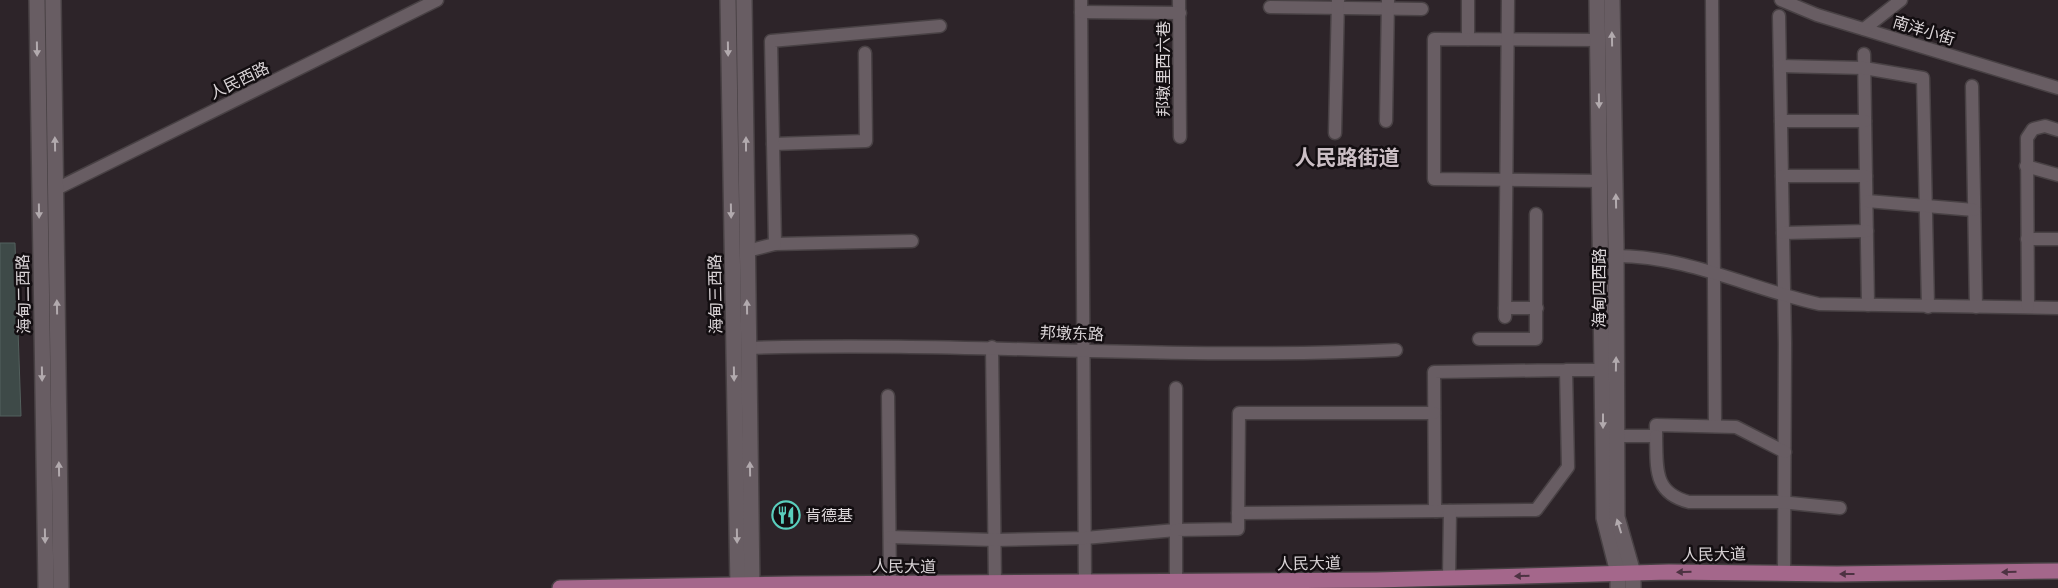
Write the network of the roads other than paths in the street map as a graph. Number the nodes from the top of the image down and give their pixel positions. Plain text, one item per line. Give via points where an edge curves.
1 (37, 0) edge
2 (53, 0) edge
3 (437, 0) edge
4 (728, 0) edge
5 (744, 0) edge
6 (1468, 0) edge
7 (1508, 0) edge
8 (1597, 0) edge
9 (1612, 0) edge
10 (1712, 0) edge
11 (1781, 0) edge
12 (1900, 0) edge
13 (1338, 4) edge
14 (1387, 4) edge
15 (1081, 6) edge
16 (1179, 6) edge
17 (1270, 7) dead end
18 (1422, 9) dead end
19 (1780, 16) dead end
20 (940, 26) dead end
21 (1864, 29) junction
22 (1468, 39) junction
23 (1506, 39) junction
24 (1598, 40) junction
25 (865, 53) dead end
26 (1864, 54) dead end
27 (1780, 66) junction
28 (1864, 68) junction
29 (1972, 86) dead end
30 (2058, 88) edge
31 (1386, 121) dead end
32 (1781, 121) junction
33 (1865, 121) junction
34 (2058, 130) edge
35 (1336, 133) dead end
36 (1180, 137) dead end
37 (773, 144) junction
38 (2026, 166) junction
39 (2058, 175) edge
40 (1782, 176) junction
41 (1866, 176) junction
42 (1505, 180) junction
43 (1600, 181) junction
44 (56, 189) junction
45 (1866, 201) junction
46 (1926, 205) junction
47 (1974, 210) junction
48 (1536, 214) dead end
49 (1867, 231) junction
50 (1783, 233) junction
51 (2027, 238) junction
52 (2058, 239) edge
53 (912, 241) dead end
54 (775, 244) junction
55 (747, 250) junction
56 (1616, 256) junction
57 (1713, 272) junction
58 (1784, 296) junction
59 (1868, 304) junction
60 (1928, 307) junction
61 (1976, 307) junction
62 (2028, 307) junction
63 (1537, 308) junction
64 (2058, 308) edge
65 (1479, 339) dead end
66 (992, 347) junction
67 (748, 348) junction
68 (1083, 349) junction
69 (1396, 350) dead end
70 (1566, 370) junction
71 (1603, 370) junction
72 (1176, 388) dead end
73 (888, 396) dead end
74 (1434, 413) junction
75 (1715, 426) junction
76 (1616, 436) junction
77 (1656, 436) junction
78 (1785, 452) junction
79 (1785, 502) junction
80 (1840, 508) dead end
81 (1437, 511) junction
82 (1450, 511) junction
83 (1238, 513) junction
84 (1176, 530) junction
85 (890, 537) junction
86 (1085, 538) junction
87 (995, 540) junction
88 (2058, 571) edge
89 (1784, 572) junction
90 (1634, 573) junction
91 (1449, 578) junction
92 (1618, 580) edge
93 (1176, 582) junction
94 (1085, 583) junction
95 (890, 584) junction
96 (995, 584) junction
97 (745, 586) edge
98 (46, 588) edge
99 (60, 588) edge
100 (560, 588) edge
101 (1633, 588) edge

1 -> 98 main road, 海甸二西路
44 -> 2 main road, 海甸二西路
3 - 44 street, 人民西路
4 -> 97 main road, 海甸三西路
55 -> 5 main road, 海甸三西路
6 - 22 street
7 - 23 street
8 - 24 main road, 海甸四西路
56 -> 9 main road, 海甸四西路
10 - 57 street
11 - 21 street, 南洋小街
12 - 21 street
13 - 14 street
13 - 17 street
13 - 35 street
14 - 18 street
14 - 31 street
15 - 16 street
15 - 68 street
16 - 36 street, 邦墩里西六巷
19 - 27 street
20 - 37 street via 771,41
21 - 30 street, 南洋小街
22 - 23 street
22 - 42 street via 1434,38 1434,179
23 - 24 street
23 - 42 street
24 -> 43 main road, 海甸四西路
25 - 37 street via 866,141
26 - 28 street
27 - 28 street
27 - 32 street
28 - 33 street
28 - 46 street via 1923,78
29 - 47 street
32 - 33 street
32 - 40 street
33 - 41 street
34 - 38 street via 2045,126 2033,129 2026,138
37 - 54 street
38 - 39 street
38 - 51 street
40 - 41 street
40 - 50 street
41 - 45 street
42 - 43 street
42 - 63 street via 1505,313
43 - 71 main road, 海甸四西路
99 -> 44 main road, 海甸二西路
45 - 46 street
45 - 49 street
46 - 47 street
46 - 60 street
47 - 61 street
48 - 63 street
49 - 50 street
49 - 59 street
50 - 58 street
51 - 52 street
51 - 62 street
53 - 54 street
54 - 55 street
67 -> 55 main road, 海甸三西路
56 - 57 street via 1651,257
76 -> 56 main road, 海甸四西路
57 - 58 street
57 - 75 street
58 - 59 street via 1819,304
58 - 78 street
59 - 60 street
60 - 61 street
61 - 62 street
62 - 64 street
63 - 65 street via 1536,339
66 - 67 street, 邦墩东路
66 - 68 street, 邦墩东路
66 - 87 street
97 -> 67 main road, 海甸三西路
68 - 69 street, 邦墩东路 via 1293,354
68 - 86 street
70 - 71 street
70 - 74 street via 1434,372
70 - 82 street via 1568,468 1536,510
71 -> 92 main road, 海甸四西路 via 1604,518
72 - 84 street
73 - 85 street
74 - 81 street
74 - 83 street via 1238,413
75 - 77 street via 1656,425
75 - 78 street via 1736,427
76 - 77 street
90 -> 76 main road, 海甸四西路 via 1617,517
77 - 79 street via 1661,485 1669,495 1689,502
78 - 79 street
79 - 80 street
79 - 89 street
81 - 82 street
81 - 83 street
82 - 91 street
83 - 84 street via 1238,529
84 - 86 street
84 - 93 street
85 - 87 street
85 - 95 street
86 - 87 street
86 - 94 street
87 - 96 street
88 -> 89 main road, 人民大道
89 -> 90 main road, 人民大道
90 - 92 main road, 人民大道
90 - 101 main road
92 -> 91 main road, 人民大道
91 - 93 main road, 人民大道
93 - 94 main road, 人民大道
94 - 96 main road, 人民大道
95 - 96 main road, 人民大道
95 - 97 main road, 人民大道
97 - 100 main road, 人民大道

